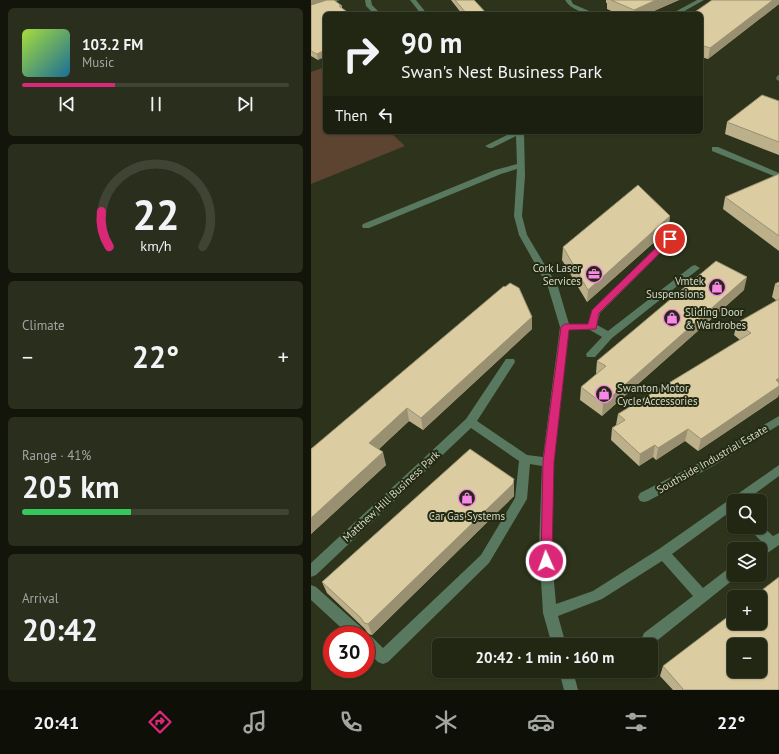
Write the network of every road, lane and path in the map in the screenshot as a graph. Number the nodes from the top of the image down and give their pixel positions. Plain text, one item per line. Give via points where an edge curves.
1 (337, 0) edge
2 (368, 0) edge
3 (413, 0) edge
4 (568, 0) edge
5 (701, 0) edge
6 (311, 8) edge
7 (376, 12) edge
8 (422, 12) edge
9 (588, 12) edge
10 (678, 12) edge
11 (516, 134) edge
12 (520, 134) edge
13 (489, 146) dead end
14 (715, 149) dead end
15 (520, 166) junction
16 (779, 176) edge
17 (366, 226) dead end
18 (670, 239) dead end
19 (695, 268) dead end
20 (565, 327) junction
21 (592, 327) junction
22 (609, 336) junction
23 (591, 354) dead end
24 (511, 362) dead end
25 (779, 420) edge
26 (470, 422) junction
27 (525, 459) junction
28 (548, 462) junction
29 (779, 470) edge
30 (748, 494) edge
31 (644, 497) dead end
32 (727, 509) edge
33 (766, 534) edge
34 (775, 540) edge
35 (767, 546) edge
36 (663, 553) junction
37 (311, 571) edge
38 (727, 577) edge
39 (311, 591) edge
40 (702, 597) junction
41 (550, 613) junction
42 (349, 626) edge
43 (557, 638) edge
44 (649, 638) dead end
45 (375, 650) edge
46 (568, 678) edge
47 (571, 690) edge

1 - 6 street
2 - 7 street via 369,6
3 - 8 street
4 - 9 street via 571,5
5 - 10 street
11 - 13 street
12 - 15 street
14 - 16 street
15 - 17 street via 491,175
15 - 20 street via 518,216 523,235 553,287
18 - 21 street via 595,312
19 - 22 street
20 - 21 street
20 - 28 street
21 - 22 street
22 - 23 street
24 - 26 street, Matthew Hill Business Park
25 - 31 street, Southside Industrial Estate via 709,463
26 - 27 street
26 - 37 street, Matthew Hill Business Park
27 - 28 street
27 - 45 street via 521,499 485,559 383,657
28 - 41 street via 545,548
29 - 30 street
32 - 36 street
33 - 34 street
34 - 35 street
36 - 40 street
36 - 41 street via 597,595
38 - 40 street
39 - 42 street
40 - 44 street
41 - 43 street
46 - 47 street

